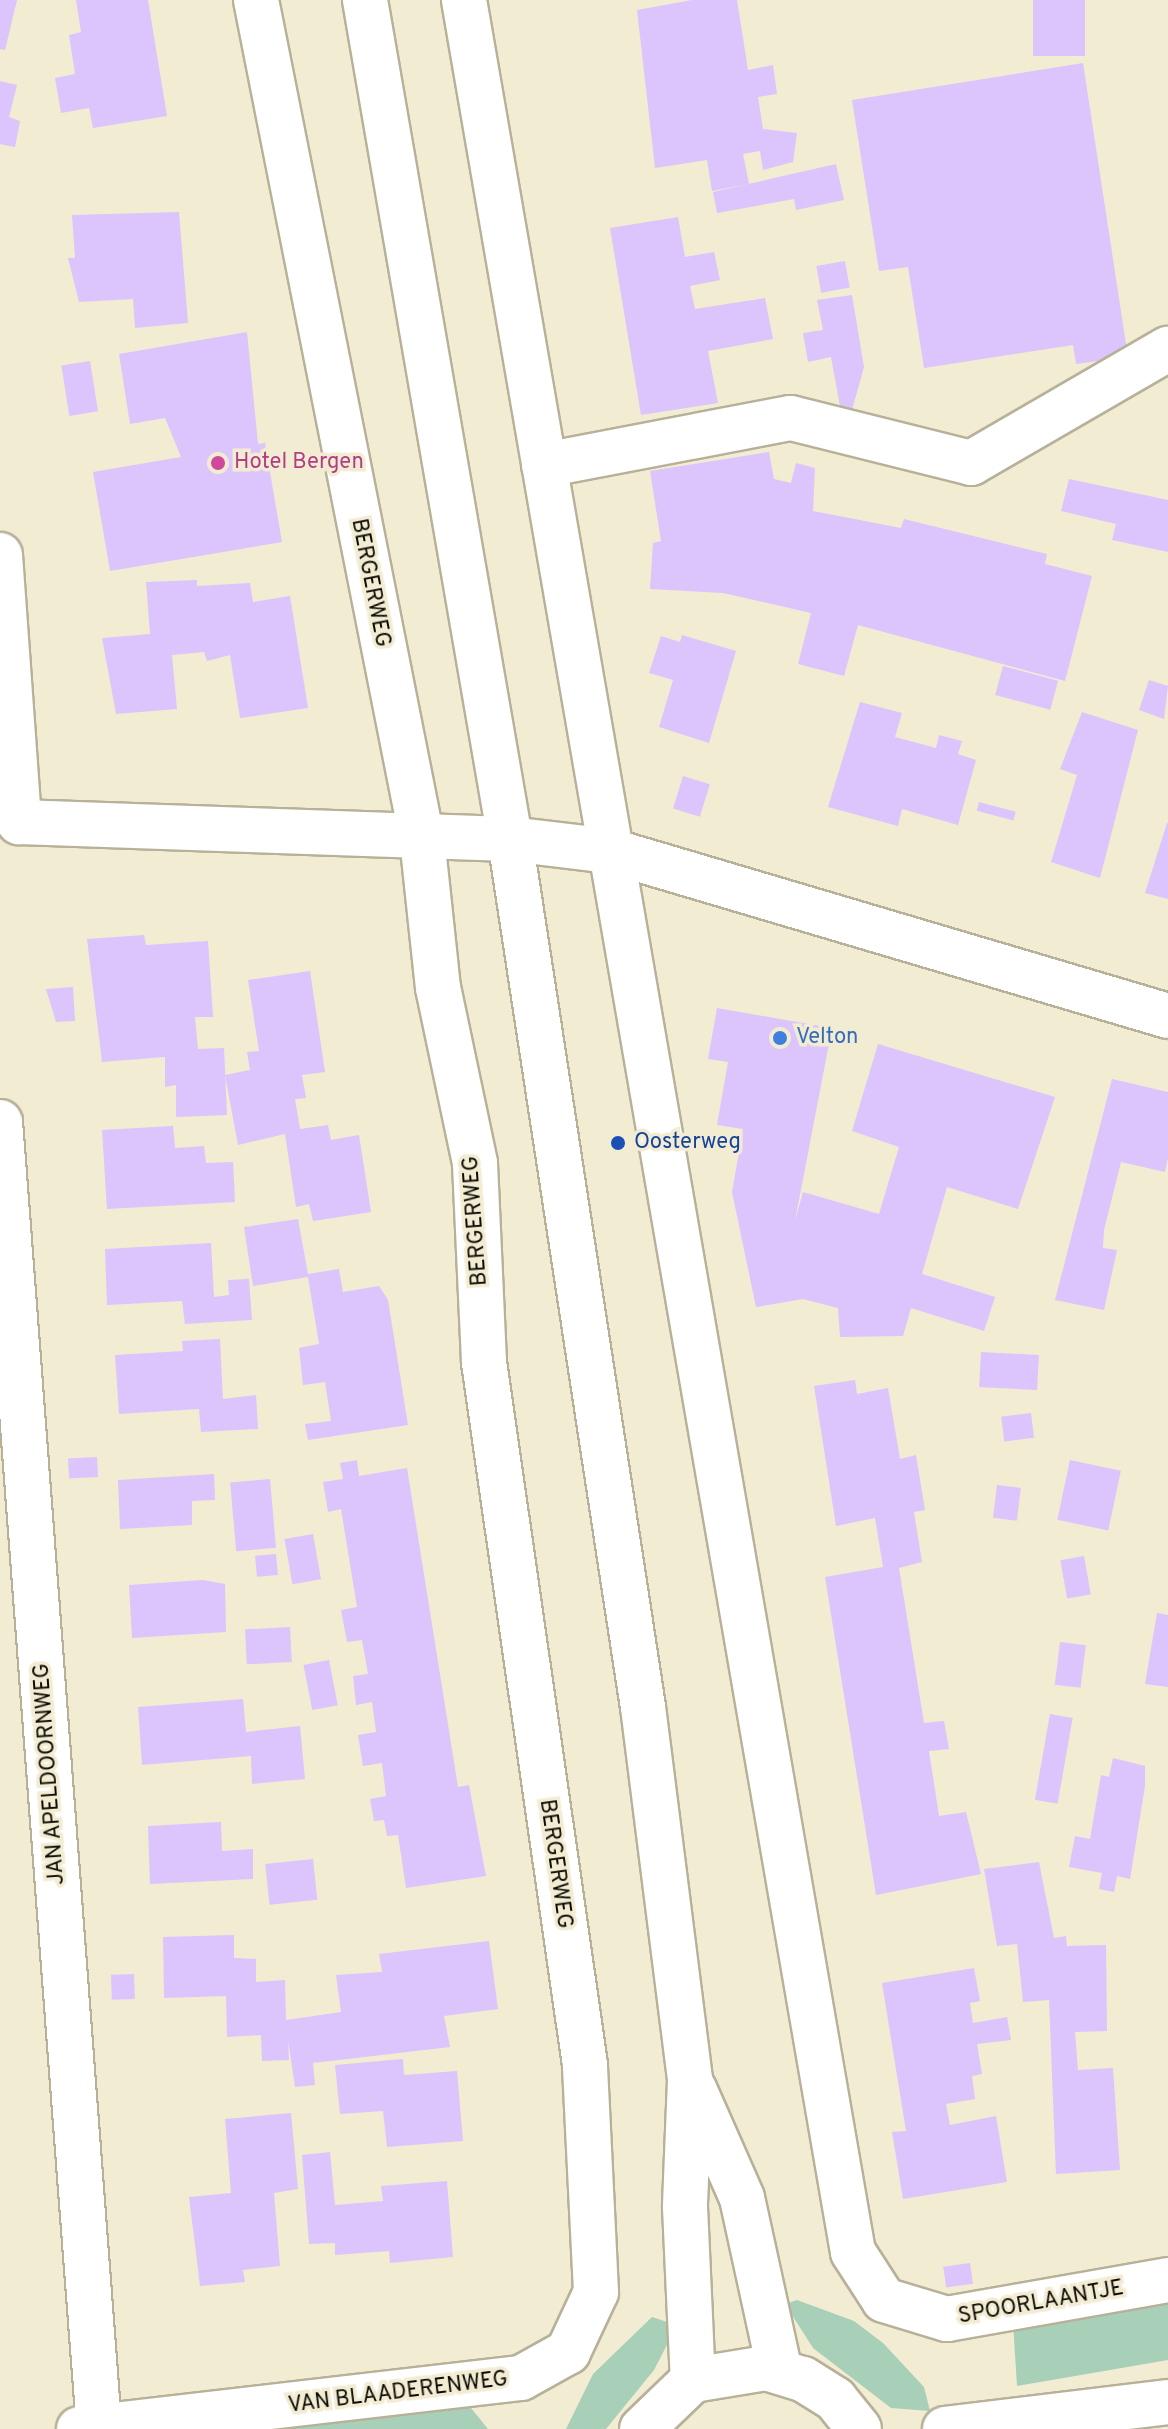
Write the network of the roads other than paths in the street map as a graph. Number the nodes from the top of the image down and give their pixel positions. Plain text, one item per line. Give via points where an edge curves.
1 (256, 0) edge
2 (365, 0) edge
3 (464, 0) edge
4 (1168, 349) edge
5 (544, 465) junction
6 (0, 555) edge
7 (10, 829) edge
8 (422, 839) junction
9 (510, 839) junction
10 (611, 851) junction
11 (1168, 1016) edge
12 (0, 1122) edge
13 (690, 2080) junction
14 (1168, 2280) edge
15 (568, 2352) joint
16 (780, 2372) junction
17 (693, 2380) junction
18 (1168, 2402) edge
19 (89, 2428) edge
20 (642, 2429) edge
21 (859, 2429) edge
22 (945, 2429) edge

1 - 8 street, BERGERWEG
2 - 9 street
3 - 5 street
4 - 5 street via 971,463 791,418
5 - 10 street
6 - 7 street
7 - 8 street
8 - 9 street
8 - 15 street, BERGERWEG via 438,988 475,1163 484,1362 585,2065 596,2292
9 - 10 street
9 - 13 street via 643,1707
10 - 11 street
10 - 14 street, SPOORLAANTJE via 853,2252 874,2289 918,2314 947,2319
12 - 19 street, JAN APELDOORNWEG
13 - 16 street via 742,2198
13 - 17 street via 685,2207
15 - 19 street, VAN BLAADERENWEG via 507,2381
16 - 17 street via 728,2369
16 - 21 street via 835,2399
17 - 20 street
18 - 22 street

